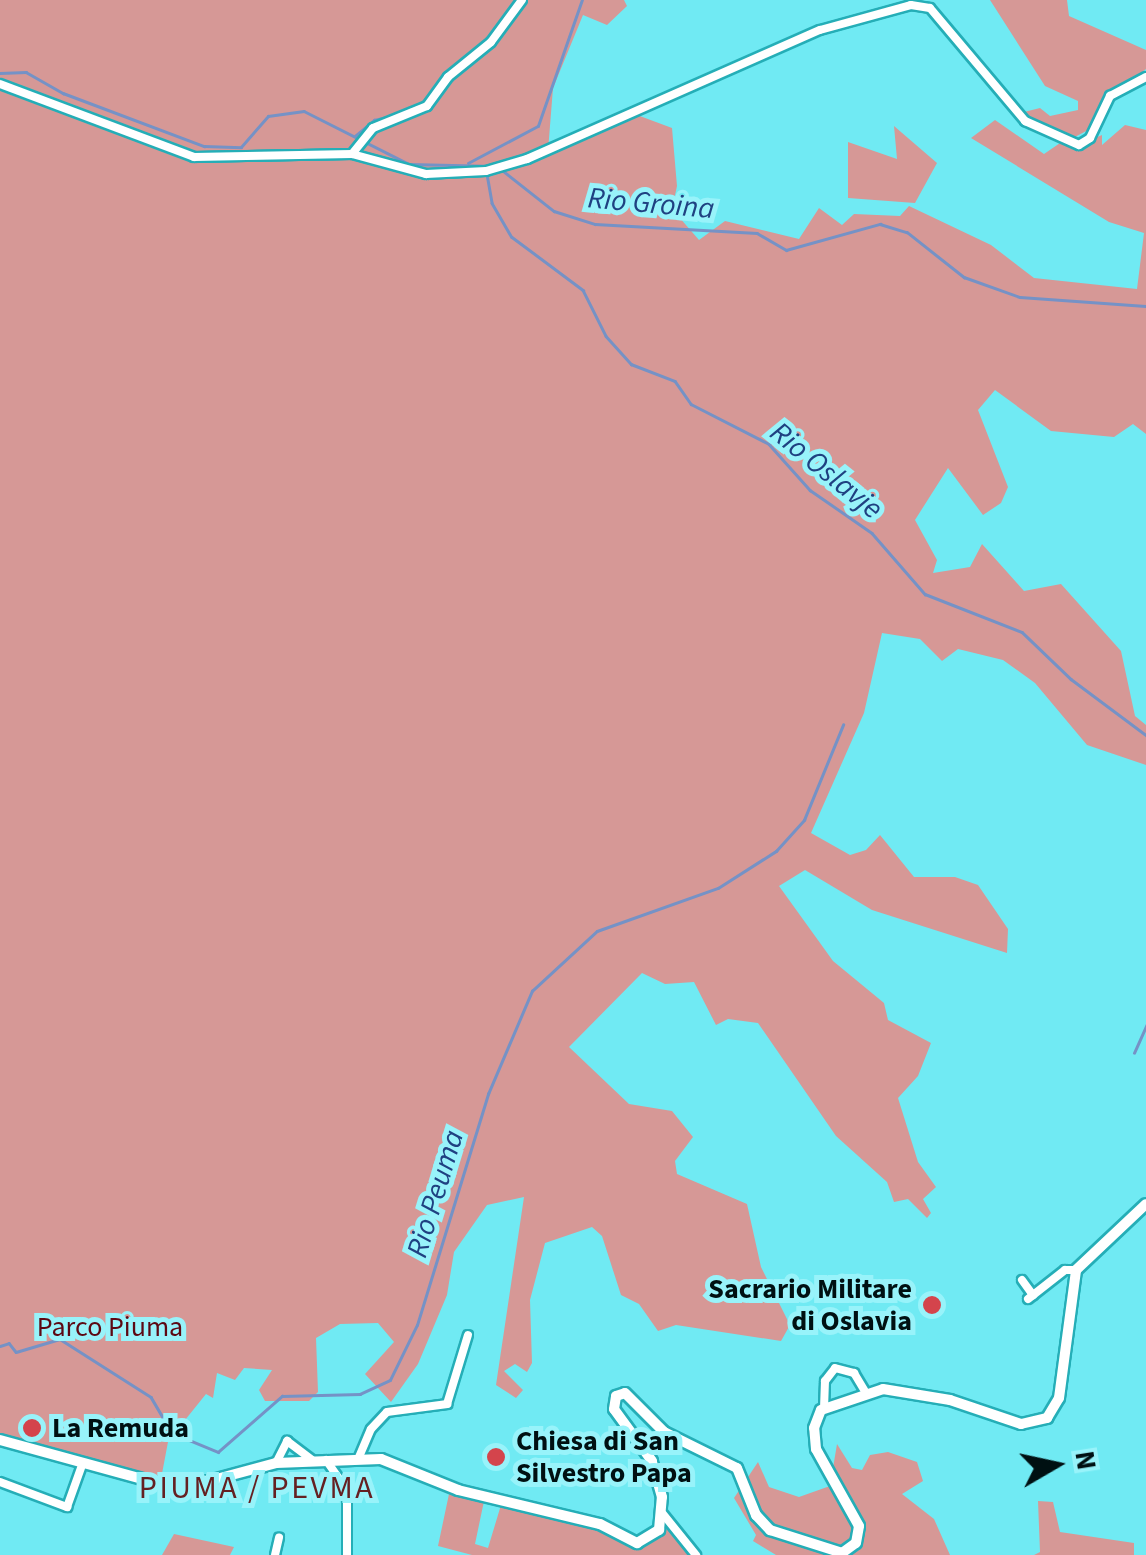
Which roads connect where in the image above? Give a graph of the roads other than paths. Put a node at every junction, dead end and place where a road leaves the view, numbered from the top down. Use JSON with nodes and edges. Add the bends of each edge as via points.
{"nodes":[{"id":1,"x":522,"y":0,"type":"edge"},
{"id":2,"x":1146,"y":77,"type":"edge"},
{"id":3,"x":0,"y":84,"type":"edge"},
{"id":4,"x":352,"y":154,"type":"junction"},
{"id":5,"x":1146,"y":1204,"type":"edge"},
{"id":6,"x":1076,"y":1270,"type":"junction"},
{"id":7,"x":1022,"y":1280,"type":"dead end"},
{"id":8,"x":468,"y":1335,"type":"dead end"},
{"id":9,"x":866,"y":1393,"type":"junction"},
{"id":10,"x":824,"y":1409,"type":"junction"},
{"id":11,"x":0,"y":1440,"type":"edge"},
{"id":12,"x":359,"y":1457,"type":"junction"},
{"id":13,"x":312,"y":1460,"type":"junction"},
{"id":14,"x":326,"y":1460,"type":"junction"},
{"id":15,"x":276,"y":1463,"type":"junction"},
{"id":16,"x":82,"y":1465,"type":"junction"},
{"id":17,"x":0,"y":1482,"type":"edge"},
{"id":18,"x":663,"y":1514,"type":"junction"},
{"id":19,"x":279,"y":1537,"type":"dead end"},
{"id":20,"x":276,"y":1555,"type":"edge"},
{"id":21,"x":347,"y":1555,"type":"edge"},
{"id":22,"x":696,"y":1555,"type":"edge"}],
"edges":[{"from":1,"to":4,"type":"street","via":[[492,42],[448,77],[428,106],[373,128]]},
{"from":2,"to":4,"type":"street","via":[[1110,96],[1090,138],[1079,145],[1025,121],[930,8],[910,5],[820,30],[486,171],[426,174]]},
{"from":3,"to":4,"type":"street","via":[[194,157]]},
{"from":5,"to":6,"type":"street"},
{"from":6,"to":7,"type":"street","via":[[1066,1270],[1030,1297]]},
{"from":6,"to":9,"type":"street","via":[[1059,1398],[1047,1418],[1021,1424],[950,1400],[882,1389]]},
{"from":8,"to":12,"type":"street","via":[[447,1404],[388,1412],[371,1429]]},
{"from":9,"to":10,"type":"street"},
{"from":9,"to":10,"type":"street","via":[[854,1372],[835,1368],[825,1381]]},
{"from":10,"to":18,"type":"street","via":[[814,1444],[860,1531],[852,1548],[837,1554],[770,1530],[732,1463],[664,1432],[630,1395],[620,1394],[614,1409],[656,1469]]},
{"from":11,"to":16,"type":"street"},
{"from":12,"to":14,"type":"street"},
{"from":12,"to":18,"type":"street","via":[[398,1464],[458,1490],[590,1521],[637,1543],[654,1536]]},
{"from":13,"to":14,"type":"street"},
{"from":13,"to":15,"type":"street"},
{"from":13,"to":15,"type":"street","via":[[288,1441]]},
{"from":14,"to":21,"type":"street","via":[[347,1490]]},
{"from":15,"to":16,"type":"street","via":[[193,1484],[161,1484]]},
{"from":16,"to":17,"type":"street","via":[[67,1507]]},
{"from":18,"to":22,"type":"street"},
{"from":19,"to":20,"type":"street"}]}
